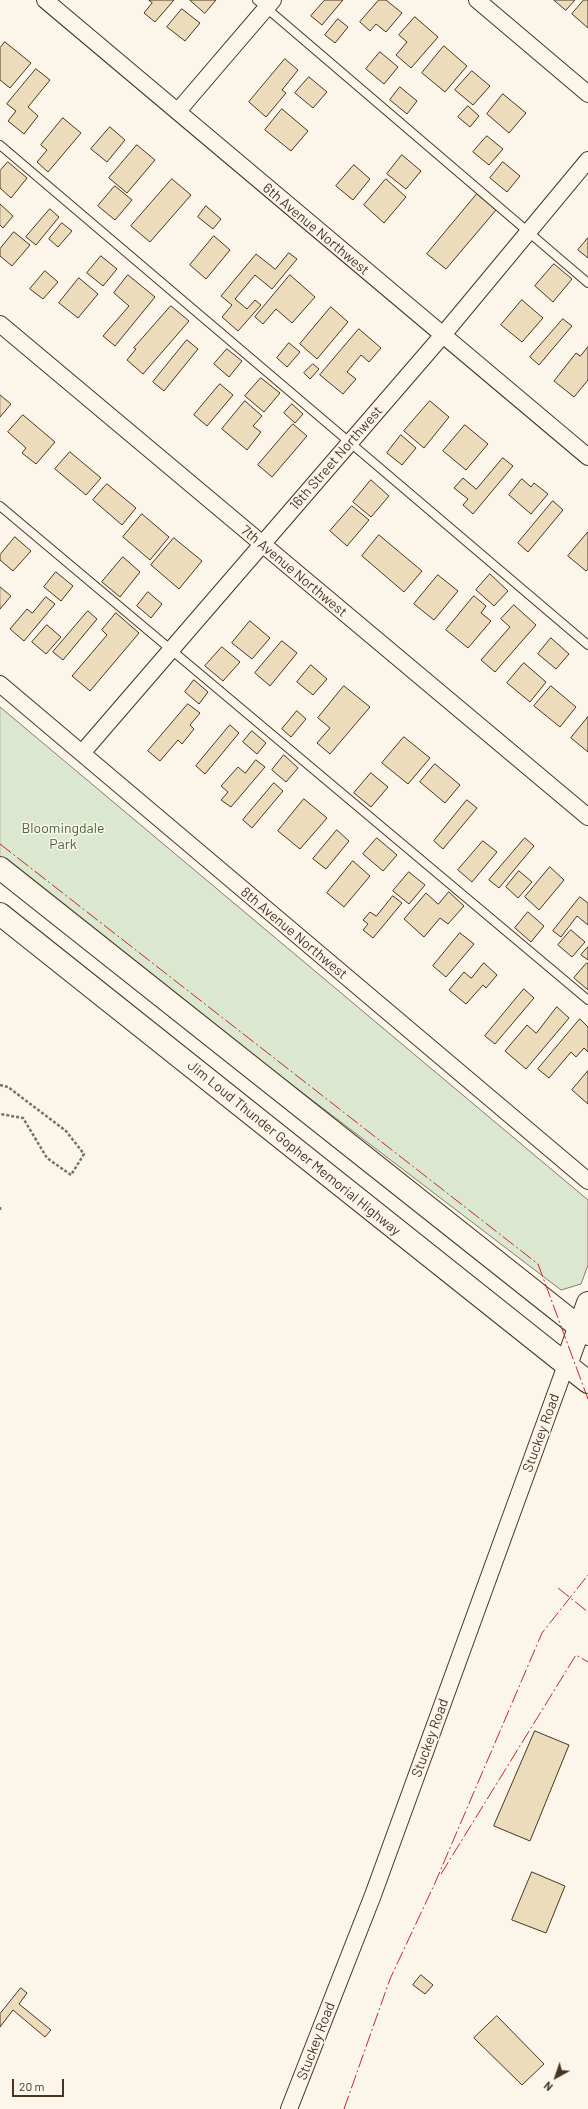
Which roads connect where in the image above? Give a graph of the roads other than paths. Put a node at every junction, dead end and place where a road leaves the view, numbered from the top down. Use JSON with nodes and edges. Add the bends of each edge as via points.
{"nodes":[{"id":1,"x":45,"y":0,"type":"edge"},
{"id":2,"x":477,"y":0,"type":"edge"},
{"id":3,"x":265,"y":3,"type":"edge"},
{"id":4,"x":588,"y":94,"type":"edge"},
{"id":5,"x":178,"y":111,"type":"junction"},
{"id":6,"x":0,"y":145,"type":"edge"},
{"id":7,"x":588,"y":160,"type":"edge"},
{"id":8,"x":528,"y":232,"type":"junction"},
{"id":9,"x":588,"y":282,"type":"edge"},
{"id":10,"x":0,"y":324,"type":"edge"},
{"id":11,"x":442,"y":336,"type":"junction"},
{"id":12,"x":349,"y":442,"type":"junction"},
{"id":13,"x":588,"y":457,"type":"edge"},
{"id":14,"x":0,"y":506,"type":"edge"},
{"id":15,"x":262,"y":543,"type":"junction"},
{"id":16,"x":588,"y":645,"type":"edge"},
{"id":17,"x":170,"y":650,"type":"junction"},
{"id":18,"x":0,"y":684,"type":"edge"},
{"id":19,"x":82,"y":753,"type":"junction"},
{"id":20,"x":588,"y":817,"type":"edge"},
{"id":21,"x":0,"y":868,"type":"edge"},
{"id":22,"x":0,"y":914,"type":"edge"},
{"id":23,"x":588,"y":1000,"type":"edge"},
{"id":24,"x":588,"y":1181,"type":"edge"},
{"id":25,"x":588,"y":1303,"type":"edge"},
{"id":26,"x":583,"y":1330,"type":"edge"},
{"id":27,"x":566,"y":1365,"type":"junction"},
{"id":28,"x":588,"y":1382,"type":"edge"},
{"id":29,"x":289,"y":2109,"type":"edge"}],
"edges":[{"from":1,"to":5,"type":"street","name":"6th Avenue Northwest"},
{"from":2,"to":4,"type":"street"},
{"from":3,"to":5,"type":"street"},
{"from":3,"to":8,"type":"lane"},
{"from":5,"to":11,"type":"street","name":"6th Avenue Northwest"},
{"from":6,"to":12,"type":"lane"},
{"from":7,"to":8,"type":"street","name":"16th Street Northwest"},
{"from":8,"to":9,"type":"lane"},
{"from":8,"to":11,"type":"street","name":"16th Street Northwest"},
{"from":10,"to":15,"type":"street","name":"7th Avenue Northwest"},
{"from":11,"to":12,"type":"street","name":"16th Street Northwest"},
{"from":11,"to":13,"type":"street","name":"6th Avenue Northwest"},
{"from":12,"to":15,"type":"street","name":"16th Street Northwest"},
{"from":12,"to":16,"type":"lane"},
{"from":14,"to":17,"type":"lane"},
{"from":15,"to":17,"type":"street","name":"16th Street Northwest"},
{"from":15,"to":20,"type":"street","name":"7th Avenue Northwest"},
{"from":17,"to":19,"type":"street","name":"16th Street Northwest"},
{"from":17,"to":23,"type":"lane"},
{"from":18,"to":19,"type":"street","name":"8th Avenue Northwest"},
{"from":19,"to":24,"type":"street","name":"8th Avenue Northwest"},
{"from":21,"to":26,"type":"main road"},
{"from":22,"to":27,"type":"main road","name":"Jim Loud Thunder Gopher Memorial Highway"},
{"from":25,"to":26,"type":"main road"},
{"from":26,"to":27,"type":"main road"},
{"from":27,"to":28,"type":"main road","name":"Jim Loud Thunder Gopher Memorial Highway"},
{"from":27,"to":29,"type":"street","name":"Stuckey Road","via":[[373,1895]]}]}
